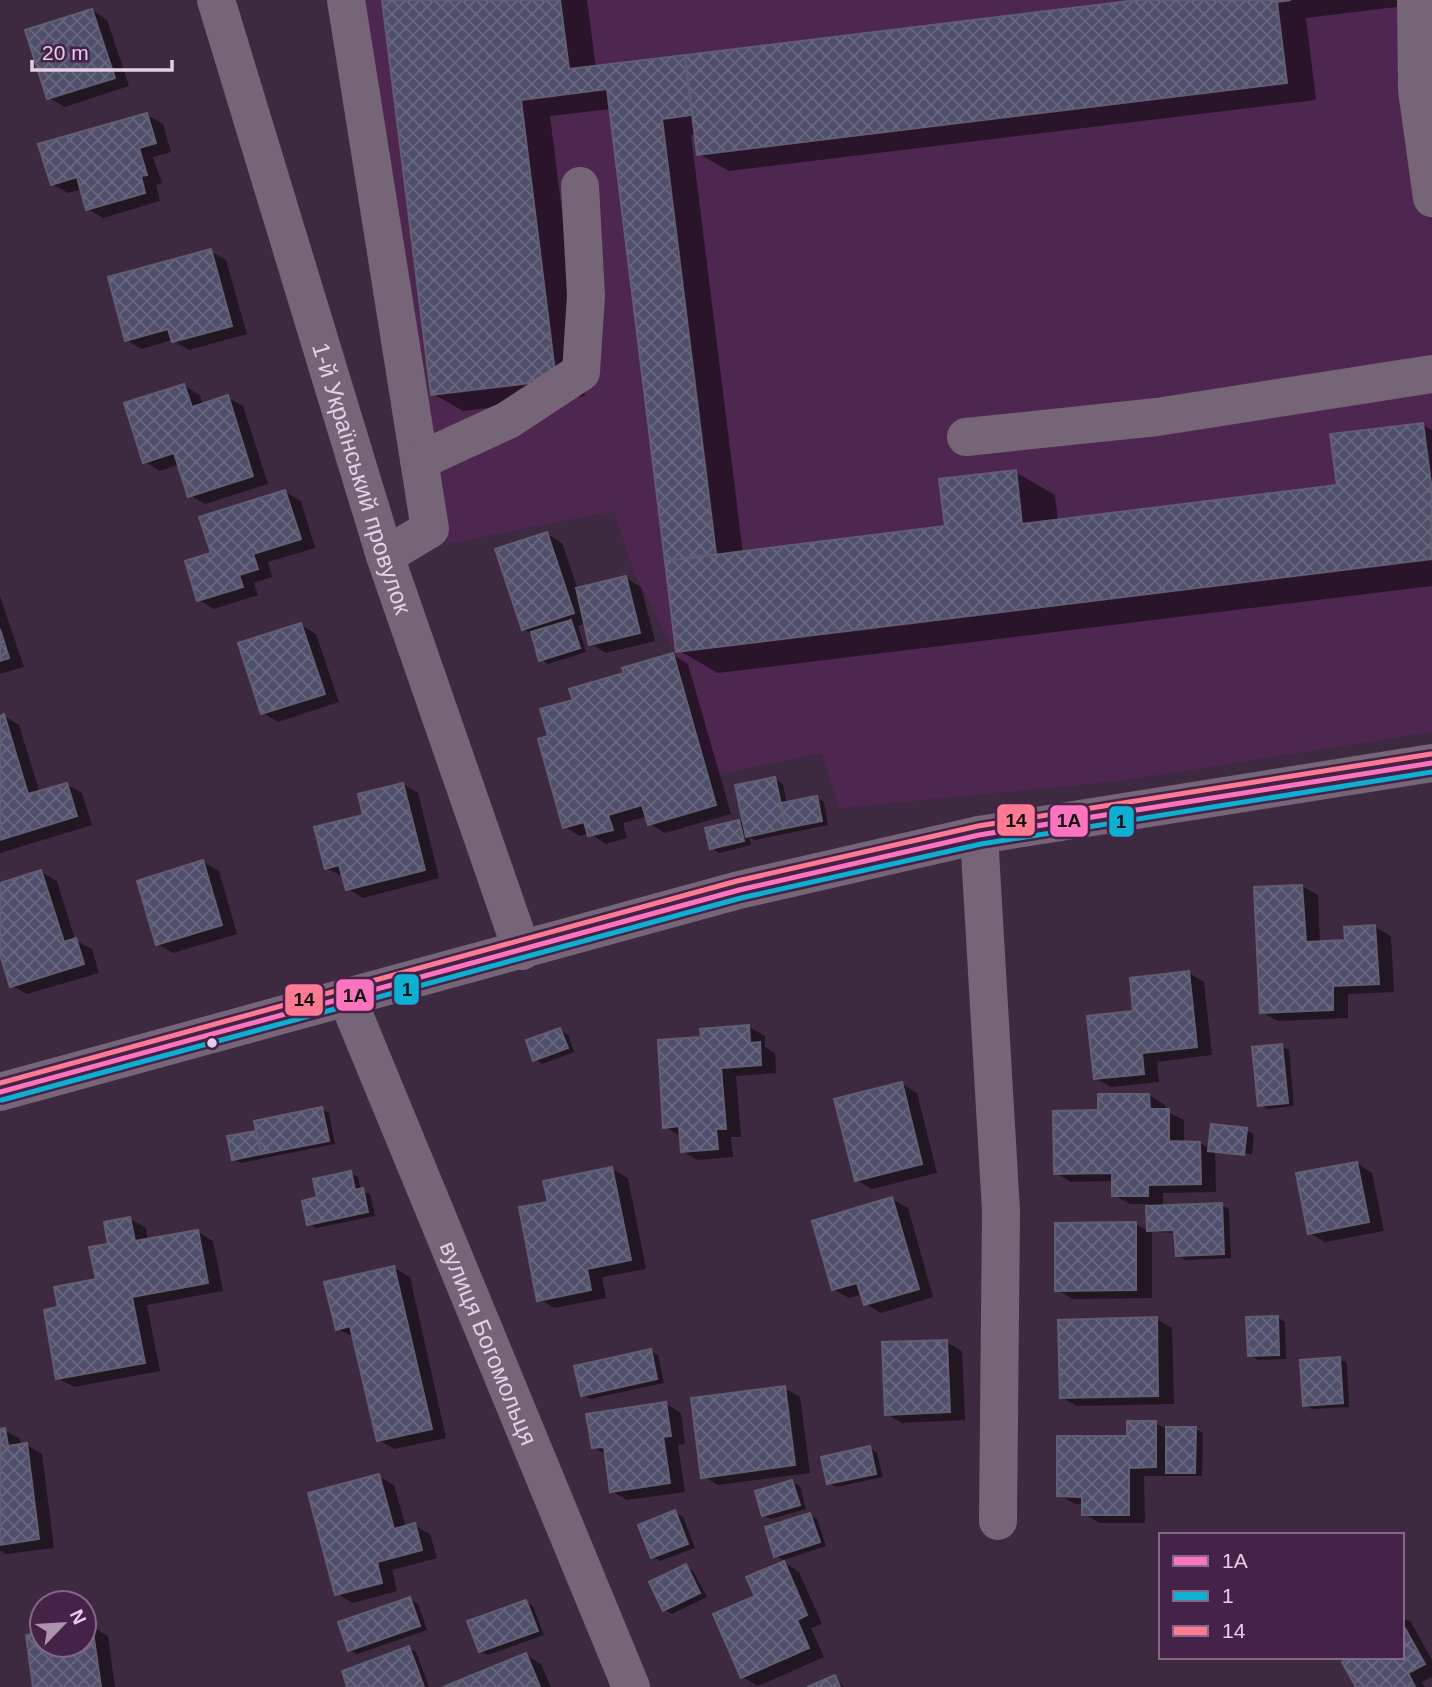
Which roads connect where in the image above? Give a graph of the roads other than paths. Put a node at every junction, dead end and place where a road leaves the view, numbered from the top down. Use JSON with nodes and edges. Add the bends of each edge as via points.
{"nodes":[{"id":1,"x":216,"y":0,"type":"edge"},
{"id":2,"x":346,"y":0,"type":"edge"},
{"id":3,"x":1416,"y":0,"type":"edge"},
{"id":4,"x":580,"y":186,"type":"dead end"},
{"id":5,"x":1432,"y":198,"type":"edge"},
{"id":6,"x":1432,"y":374,"type":"edge"},
{"id":7,"x":966,"y":437,"type":"dead end"},
{"id":8,"x":419,"y":461,"type":"junction"},
{"id":9,"x":385,"y":556,"type":"junction"},
{"id":10,"x":1432,"y":763,"type":"edge"},
{"id":11,"x":979,"y":835,"type":"junction"},
{"id":12,"x":522,"y":951,"type":"junction"},
{"id":13,"x":347,"y":998,"type":"junction"},
{"id":14,"x":0,"y":1092,"type":"edge"},
{"id":15,"x":998,"y":1521,"type":"dead end"},
{"id":16,"x":631,"y":1687,"type":"edge"}],
"edges":[{"from":1,"to":9,"type":"street","name":"1-й Український провулок"},
{"from":2,"to":8,"type":"street"},
{"from":3,"to":5,"type":"street","via":[[1417,90]]},
{"from":4,"to":8,"type":"street","via":[[586,296],[581,372],[508,420]]},
{"from":6,"to":7,"type":"street","via":[[1157,417]]},
{"from":8,"to":9,"type":"street","via":[[430,529]]},
{"from":9,"to":12,"type":"street","name":"1-й Український провулок"},
{"from":10,"to":11,"type":"street"},
{"from":11,"to":12,"type":"street","via":[[738,890]]},
{"from":11,"to":15,"type":"street","via":[[1001,1211]]},
{"from":12,"to":13,"type":"street"},
{"from":13,"to":14,"type":"street"},
{"from":13,"to":16,"type":"street","name":"вулиця Богомольця"}]}
